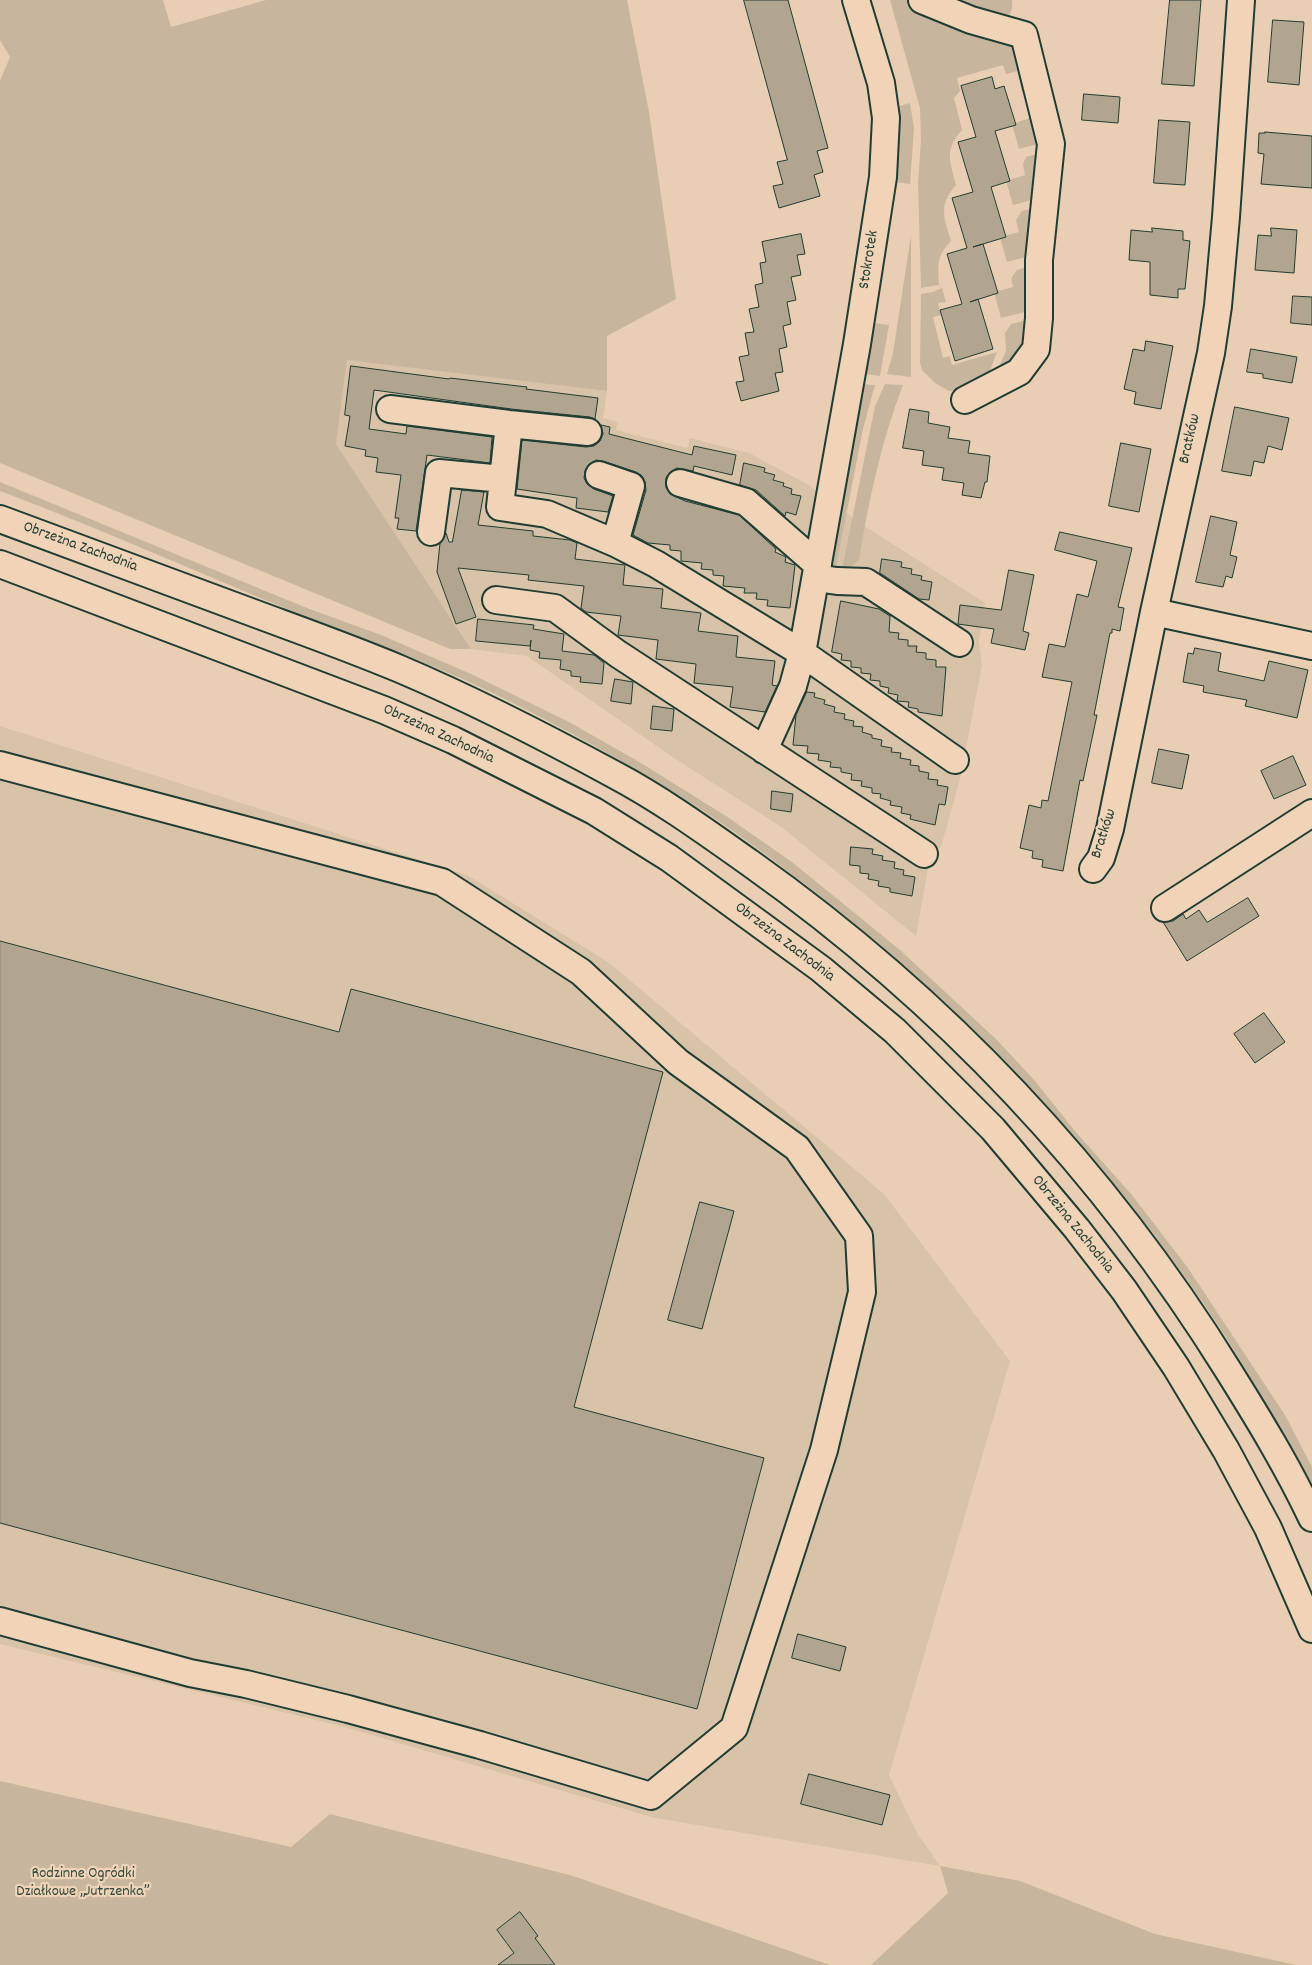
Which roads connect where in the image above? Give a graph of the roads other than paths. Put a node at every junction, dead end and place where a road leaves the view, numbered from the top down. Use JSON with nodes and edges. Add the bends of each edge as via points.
{"nodes":[{"id":1,"x":856,"y":0,"type":"edge"},
{"id":2,"x":922,"y":0,"type":"edge"},
{"id":3,"x":1241,"y":0,"type":"edge"},
{"id":4,"x":965,"y":400,"type":"dead end"},
{"id":5,"x":390,"y":409,"type":"dead end"},
{"id":6,"x":509,"y":424,"type":"junction"},
{"id":7,"x":588,"y":432,"type":"dead end"},
{"id":8,"x":599,"y":475,"type":"dead end"},
{"id":9,"x":503,"y":479,"type":"junction"},
{"id":10,"x":680,"y":483,"type":"dead end"},
{"id":11,"x":0,"y":519,"type":"edge"},
{"id":12,"x":431,"y":532,"type":"dead end"},
{"id":13,"x":615,"y":543,"type":"junction"},
{"id":14,"x":0,"y":564,"type":"edge"},
{"id":15,"x":817,"y":571,"type":"junction"},
{"id":16,"x":496,"y":600,"type":"dead end"},
{"id":17,"x":1154,"y":612,"type":"junction"},
{"id":18,"x":959,"y":643,"type":"dead end"},
{"id":19,"x":1312,"y":646,"type":"edge"},
{"id":20,"x":802,"y":653,"type":"junction"},
{"id":21,"x":764,"y":750,"type":"junction"},
{"id":22,"x":955,"y":760,"type":"dead end"},
{"id":23,"x":0,"y":765,"type":"edge"},
{"id":24,"x":1312,"y":813,"type":"edge"},
{"id":25,"x":924,"y":854,"type":"dead end"},
{"id":26,"x":1093,"y":869,"type":"dead end"},
{"id":27,"x":1165,"y":908,"type":"dead end"},
{"id":28,"x":1312,"y":1518,"type":"edge"},
{"id":29,"x":0,"y":1621,"type":"edge"},
{"id":30,"x":1312,"y":1628,"type":"edge"}],
"edges":[{"from":1,"to":15,"type":"street","name":"Stokrotek","via":[[881,83],[886,118],[883,177]]},
{"from":2,"to":4,"type":"street","via":[[971,20],[1024,35],[1051,144],[1040,260],[1036,349],[1019,372]]},
{"from":3,"to":17,"type":"street","name":"Bratków","via":[[1218,306],[1211,353]]},
{"from":5,"to":6,"type":"street"},
{"from":6,"to":7,"type":"street"},
{"from":6,"to":9,"type":"street"},
{"from":8,"to":13,"type":"street","via":[[631,486]]},
{"from":9,"to":12,"type":"street","via":[[439,473]]},
{"from":9,"to":13,"type":"street","via":[[500,507],[547,514]]},
{"from":10,"to":15,"type":"street","via":[[746,502]]},
{"from":11,"to":28,"type":"street","name":"Obrzeżna Zachodnia","via":[[399,669],[477,705],[617,776],[695,824],[774,880],[851,939],[927,1004],[996,1071],[1058,1140],[1172,1284],[1265,1430]]},
{"from":13,"to":20,"type":"street","via":[[656,564]]},
{"from":14,"to":30,"type":"street","name":"Obrzeżna Zachodnia","via":[[384,710],[453,740],[594,811],[669,858],[820,969],[895,1031],[981,1117],[1077,1229],[1124,1290],[1226,1450],[1268,1528]]},
{"from":15,"to":18,"type":"street","via":[[837,581],[866,582]]},
{"from":15,"to":20,"type":"street","name":"Stokrotek"},
{"from":16,"to":21,"type":"street","via":[[555,608],[618,654]]},
{"from":17,"to":19,"type":"street"},
{"from":17,"to":26,"type":"street","name":"Bratków","via":[[1110,829],[1101,858]]},
{"from":20,"to":21,"type":"street","name":"Stokrotek","via":[[793,686]]},
{"from":20,"to":22,"type":"street"},
{"from":21,"to":25,"type":"street"},
{"from":23,"to":29,"type":"street","via":[[442,882],[581,972],[678,1062],[797,1148],[859,1236],[862,1292],[824,1450],[734,1728],[650,1796],[358,1711],[190,1673]]},
{"from":24,"to":27,"type":"street"}]}
